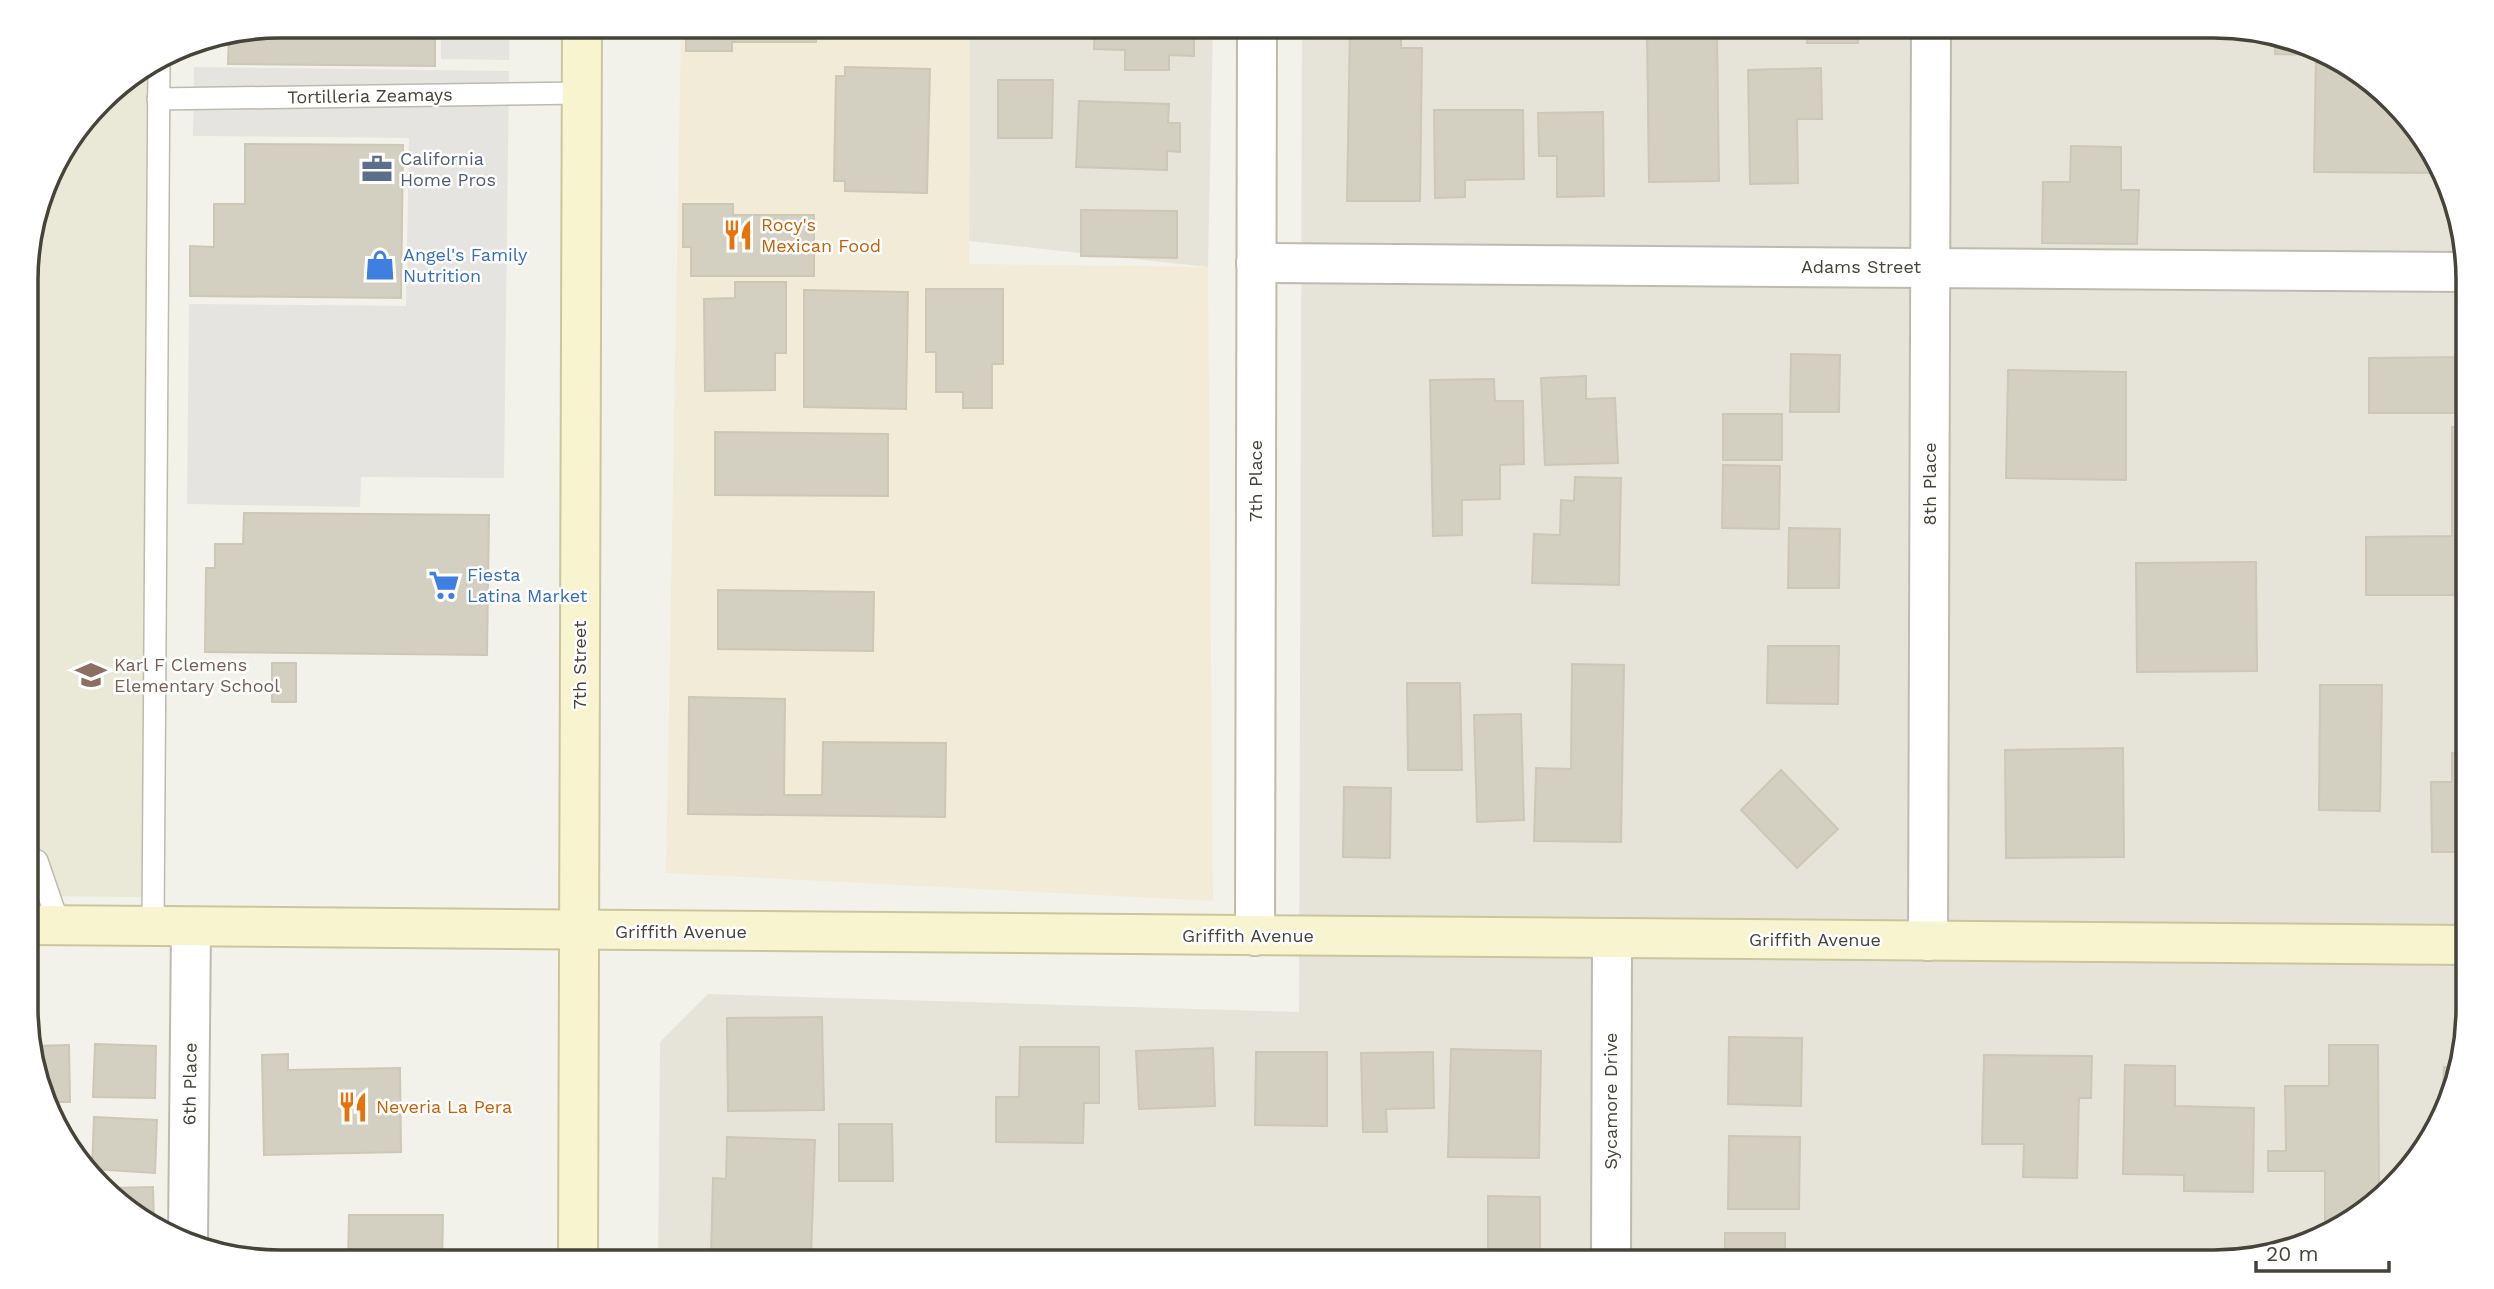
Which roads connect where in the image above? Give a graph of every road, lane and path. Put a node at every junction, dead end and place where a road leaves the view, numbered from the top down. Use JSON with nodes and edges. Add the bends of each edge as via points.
{"nodes":[{"id":1,"x":582,"y":38,"type":"edge"},
{"id":2,"x":1257,"y":38,"type":"edge"},
{"id":3,"x":1931,"y":38,"type":"edge"},
{"id":4,"x":159,"y":72,"type":"edge"},
{"id":5,"x":582,"y":93,"type":"junction"},
{"id":6,"x":158,"y":99,"type":"junction"},
{"id":7,"x":1256,"y":263,"type":"junction"},
{"id":8,"x":1930,"y":268,"type":"junction"},
{"id":9,"x":2455,"y":272,"type":"edge"},
{"id":10,"x":38,"y":874,"type":"edge"},
{"id":11,"x":43,"y":925,"type":"edge"},
{"id":12,"x":153,"y":927,"type":"junction"},
{"id":13,"x":191,"y":927,"type":"junction"},
{"id":14,"x":579,"y":932,"type":"junction"},
{"id":15,"x":1255,"y":936,"type":"junction"},
{"id":16,"x":1612,"y":939,"type":"junction"},
{"id":17,"x":1928,"y":941,"type":"junction"},
{"id":18,"x":2456,"y":945,"type":"edge"},
{"id":19,"x":188,"y":1232,"type":"edge"},
{"id":20,"x":578,"y":1250,"type":"edge"},
{"id":21,"x":1611,"y":1250,"type":"edge"}],
"edges":[{"from":1,"to":5,"type":"main road","name":"7th Street"},
{"from":2,"to":7,"type":"street","name":"7th Place"},
{"from":3,"to":8,"type":"street","name":"8th Place"},
{"from":4,"to":6,"type":"lane"},
{"from":5,"to":6,"type":"lane","name":"Tortilleria Zeamays"},
{"from":5,"to":14,"type":"main road","name":"7th Street"},
{"from":6,"to":12,"type":"lane"},
{"from":7,"to":8,"type":"street","name":"Adams Street"},
{"from":7,"to":15,"type":"street","name":"7th Place"},
{"from":8,"to":9,"type":"street","name":"Adams Street"},
{"from":8,"to":17,"type":"street","name":"8th Place"},
{"from":10,"to":11,"type":"lane"},
{"from":11,"to":12,"type":"main road","name":"Griffith Avenue"},
{"from":12,"to":13,"type":"main road","name":"Griffith Avenue"},
{"from":13,"to":14,"type":"main road","name":"Griffith Avenue"},
{"from":13,"to":19,"type":"street","name":"6th Place"},
{"from":14,"to":15,"type":"main road","name":"Griffith Avenue"},
{"from":14,"to":20,"type":"main road","name":"7th Street"},
{"from":15,"to":16,"type":"main road","name":"Griffith Avenue"},
{"from":16,"to":17,"type":"main road","name":"Griffith Avenue"},
{"from":16,"to":21,"type":"street","name":"Sycamore Drive"},
{"from":17,"to":18,"type":"main road","name":"Griffith Avenue"}]}
